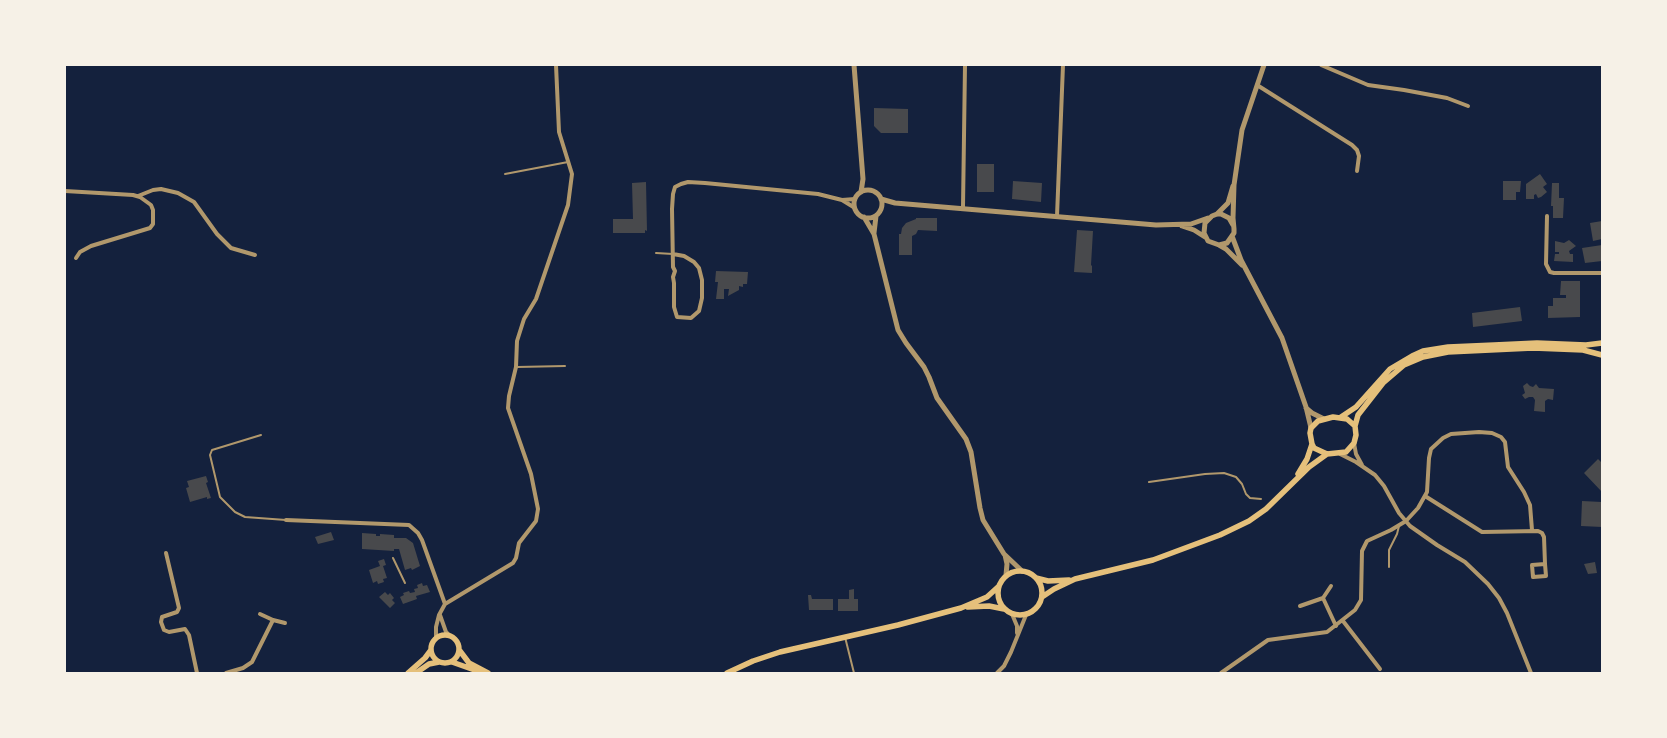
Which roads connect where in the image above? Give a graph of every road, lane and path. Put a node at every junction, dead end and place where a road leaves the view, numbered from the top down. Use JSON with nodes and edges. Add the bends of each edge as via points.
{"nodes":[{"id":1,"x":556,"y":65,"type":"edge"},
{"id":2,"x":854,"y":65,"type":"edge"},
{"id":3,"x":965,"y":65,"type":"edge"},
{"id":4,"x":1063,"y":65,"type":"edge"},
{"id":5,"x":1264,"y":65,"type":"edge"},
{"id":6,"x":1321,"y":65,"type":"edge"},
{"id":7,"x":1257,"y":85,"type":"junction"},
{"id":8,"x":1468,"y":106,"type":"dead end"},
{"id":9,"x":568,"y":162,"type":"junction"},
{"id":10,"x":1357,"y":171,"type":"dead end"},
{"id":11,"x":505,"y":174,"type":"dead end"},
{"id":12,"x":863,"y":179,"type":"junction"},
{"id":13,"x":1234,"y":185,"type":"junction"},
{"id":14,"x":870,"y":190,"type":"junction"},
{"id":15,"x":65,"y":191,"type":"edge"},
{"id":16,"x":861,"y":192,"type":"junction"},
{"id":17,"x":137,"y":196,"type":"junction"},
{"id":18,"x":855,"y":199,"type":"junction"},
{"id":19,"x":881,"y":199,"type":"junction"},
{"id":20,"x":842,"y":200,"type":"junction"},
{"id":21,"x":894,"y":203,"type":"junction"},
{"id":22,"x":855,"y":208,"type":"junction"},
{"id":23,"x":882,"y":208,"type":"junction"},
{"id":24,"x":963,"y":208,"type":"junction"},
{"id":25,"x":1217,"y":214,"type":"junction"},
{"id":26,"x":876,"y":216,"type":"junction"},
{"id":27,"x":1057,"y":216,"type":"junction"},
{"id":28,"x":1547,"y":216,"type":"dead end"},
{"id":29,"x":864,"y":217,"type":"junction"},
{"id":30,"x":1208,"y":218,"type":"junction"},
{"id":31,"x":1179,"y":225,"type":"junction"},
{"id":32,"x":1234,"y":225,"type":"junction"},
{"id":33,"x":874,"y":234,"type":"junction"},
{"id":34,"x":1232,"y":236,"type":"junction"},
{"id":35,"x":1206,"y":238,"type":"junction"},
{"id":36,"x":1219,"y":245,"type":"junction"},
{"id":37,"x":656,"y":253,"type":"dead end"},
{"id":38,"x":673,"y":254,"type":"junction"},
{"id":39,"x":255,"y":255,"type":"dead end"},
{"id":40,"x":76,"y":258,"type":"dead end"},
{"id":41,"x":1245,"y":268,"type":"junction"},
{"id":42,"x":1602,"y":273,"type":"edge"},
{"id":43,"x":1602,"y":343,"type":"edge"},
{"id":44,"x":1495,"y":347,"type":"junction"},
{"id":45,"x":1602,"y":355,"type":"edge"},
{"id":46,"x":565,"y":366,"type":"dead end"},
{"id":47,"x":516,"y":367,"type":"junction"},
{"id":48,"x":1306,"y":407,"type":"junction"},
{"id":49,"x":1341,"y":417,"type":"junction"},
{"id":50,"x":1324,"y":419,"type":"junction"},
{"id":51,"x":1355,"y":426,"type":"junction"},
{"id":52,"x":1311,"y":428,"type":"junction"},
{"id":53,"x":261,"y":435,"type":"dead end"},
{"id":54,"x":1312,"y":444,"type":"junction"},
{"id":55,"x":1354,"y":444,"type":"junction"},
{"id":56,"x":1327,"y":454,"type":"junction"},
{"id":57,"x":1340,"y":454,"type":"junction"},
{"id":58,"x":1363,"y":466,"type":"junction"},
{"id":59,"x":1295,"y":480,"type":"junction"},
{"id":60,"x":1149,"y":482,"type":"dead end"},
{"id":61,"x":1425,"y":496,"type":"junction"},
{"id":62,"x":1261,"y":499,"type":"dead end"},
{"id":63,"x":286,"y":520,"type":"joint"},
{"id":64,"x":1406,"y":521,"type":"junction"},
{"id":65,"x":1399,"y":525,"type":"junction"},
{"id":66,"x":1532,"y":530,"type":"junction"},
{"id":67,"x":166,"y":553,"type":"dead end"},
{"id":68,"x":1004,"y":554,"type":"junction"},
{"id":69,"x":393,"y":558,"type":"dead end"},
{"id":70,"x":1546,"y":564,"type":"junction"},
{"id":71,"x":1389,"y":567,"type":"dead end"},
{"id":72,"x":1022,"y":571,"type":"junction"},
{"id":73,"x":1006,"y":575,"type":"junction"},
{"id":74,"x":1036,"y":578,"type":"junction"},
{"id":75,"x":1075,"y":579,"type":"junction"},
{"id":76,"x":405,"y":583,"type":"dead end"},
{"id":77,"x":1331,"y":586,"type":"dead end"},
{"id":78,"x":998,"y":587,"type":"junction"},
{"id":79,"x":1042,"y":597,"type":"junction"},
{"id":80,"x":1323,"y":598,"type":"junction"},
{"id":81,"x":445,"y":604,"type":"junction"},
{"id":82,"x":1300,"y":606,"type":"dead end"},
{"id":83,"x":961,"y":608,"type":"junction"},
{"id":84,"x":1004,"y":609,"type":"junction"},
{"id":85,"x":260,"y":614,"type":"dead end"},
{"id":86,"x":1012,"y":614,"type":"junction"},
{"id":87,"x":440,"y":615,"type":"junction"},
{"id":88,"x":1026,"y":615,"type":"junction"},
{"id":89,"x":273,"y":620,"type":"junction"},
{"id":90,"x":1343,"y":621,"type":"junction"},
{"id":91,"x":285,"y":623,"type":"dead end"},
{"id":92,"x":1336,"y":626,"type":"junction"},
{"id":93,"x":1017,"y":634,"type":"junction"},
{"id":94,"x":450,"y":636,"type":"junction"},
{"id":95,"x":845,"y":637,"type":"junction"},
{"id":96,"x":436,"y":638,"type":"junction"},
{"id":97,"x":431,"y":650,"type":"junction"},
{"id":98,"x":460,"y":651,"type":"junction"},
{"id":99,"x":439,"y":662,"type":"junction"},
{"id":100,"x":452,"y":662,"type":"junction"},
{"id":101,"x":1380,"y":669,"type":"dead end"},
{"id":102,"x":197,"y":673,"type":"edge"},
{"id":103,"x":226,"y":673,"type":"edge"},
{"id":104,"x":408,"y":673,"type":"edge"},
{"id":105,"x":416,"y":673,"type":"edge"},
{"id":106,"x":482,"y":673,"type":"edge"},
{"id":107,"x":488,"y":673,"type":"edge"},
{"id":108,"x":727,"y":673,"type":"edge"},
{"id":109,"x":854,"y":673,"type":"edge"},
{"id":110,"x":997,"y":673,"type":"edge"},
{"id":111,"x":1221,"y":673,"type":"edge"},
{"id":112,"x":1531,"y":673,"type":"edge"}],
"edges":[{"from":1,"to":9,"type":"street","via":[[559,132]]},
{"from":2,"to":12,"type":"street"},
{"from":3,"to":24,"type":"street"},
{"from":4,"to":27,"type":"street"},
{"from":5,"to":7,"type":"street"},
{"from":6,"to":8,"type":"street","via":[[1368,85],[1447,98]]},
{"from":7,"to":10,"type":"street","via":[[1352,145],[1359,156]]},
{"from":7,"to":13,"type":"street","via":[[1242,130]]},
{"from":9,"to":11,"type":"lane"},
{"from":9,"to":47,"type":"street","via":[[572,174],[568,206],[536,299],[524,319],[517,341]]},
{"from":12,"to":14,"type":"street"},
{"from":12,"to":16,"type":"street"},
{"from":13,"to":25,"type":"street","via":[[1228,203]]},
{"from":13,"to":32,"type":"street"},
{"from":14,"to":16,"type":"street"},
{"from":14,"to":19,"type":"street","via":[[877,193]]},
{"from":15,"to":17,"type":"street"},
{"from":16,"to":18,"type":"street"},
{"from":17,"to":39,"type":"street","via":[[161,189],[178,193],[194,202],[217,234],[231,248]]},
{"from":17,"to":40,"type":"street","via":[[153,210],[153,224],[150,228],[91,246],[80,252]]},
{"from":18,"to":20,"type":"street"},
{"from":18,"to":22,"type":"street"},
{"from":19,"to":21,"type":"street"},
{"from":19,"to":23,"type":"street"},
{"from":20,"to":22,"type":"street"},
{"from":20,"to":38,"type":"street","via":[[818,194],[705,183],[681,184],[675,187],[673,194]]},
{"from":21,"to":23,"type":"street"},
{"from":21,"to":24,"type":"street"},
{"from":22,"to":29,"type":"street"},
{"from":23,"to":26,"type":"street"},
{"from":24,"to":27,"type":"street"},
{"from":25,"to":30,"type":"street"},
{"from":25,"to":32,"type":"street","via":[[1229,218]]},
{"from":26,"to":29,"type":"street"},
{"from":26,"to":33,"type":"street"},
{"from":27,"to":31,"type":"street"},
{"from":28,"to":42,"type":"street","via":[[1546,264],[1550,272]]},
{"from":29,"to":33,"type":"street"},
{"from":30,"to":31,"type":"street"},
{"from":30,"to":35,"type":"street","via":[[1203,228]]},
{"from":31,"to":35,"type":"street","via":[[1194,230]]},
{"from":32,"to":34,"type":"street"},
{"from":33,"to":68,"type":"street","via":[[898,330],[929,377],[940,403],[966,439],[974,464],[983,520]]},
{"from":34,"to":36,"type":"street","via":[[1227,243]]},
{"from":34,"to":41,"type":"street"},
{"from":35,"to":36,"type":"street","via":[[1211,243]]},
{"from":36,"to":41,"type":"street"},
{"from":37,"to":38,"type":"lane"},
{"from":38,"to":38,"type":"street","via":[[674,312],[677,317],[691,318],[696,315],[701,305],[702,280],[697,265],[684,256]]},
{"from":41,"to":48,"type":"street","via":[[1282,338]]},
{"from":43,"to":44,"type":"main road","via":[[1537,343]]},
{"from":44,"to":45,"type":"main road","via":[[1584,350]]},
{"from":44,"to":49,"type":"main road","via":[[1448,347],[1423,351],[1390,369],[1356,407]]},
{"from":44,"to":51,"type":"main road","via":[[1434,354],[1404,365],[1373,395],[1358,415]]},
{"from":46,"to":47,"type":"lane"},
{"from":47,"to":81,"type":"street","via":[[508,408],[530,474],[538,508],[536,522],[519,543],[513,563]]},
{"from":48,"to":50,"type":"street"},
{"from":48,"to":52,"type":"street"},
{"from":49,"to":50,"type":"main road"},
{"from":49,"to":51,"type":"main road"},
{"from":50,"to":52,"type":"main road"},
{"from":51,"to":55,"type":"main road"},
{"from":52,"to":54,"type":"main road"},
{"from":53,"to":63,"type":"lane","via":[[212,450],[210,455],[220,497],[235,512],[245,517]]},
{"from":54,"to":56,"type":"main road","via":[[1318,451]]},
{"from":54,"to":59,"type":"main road"},
{"from":55,"to":57,"type":"main road"},
{"from":55,"to":58,"type":"street"},
{"from":56,"to":57,"type":"main road"},
{"from":56,"to":59,"type":"main road"},
{"from":57,"to":58,"type":"street"},
{"from":58,"to":64,"type":"street","via":[[1384,486]]},
{"from":59,"to":75,"type":"main road","via":[[1262,512],[1220,535],[1153,560]]},
{"from":60,"to":62,"type":"lane","via":[[1224,473],[1236,477],[1250,498]]},
{"from":61,"to":64,"type":"street"},
{"from":61,"to":66,"type":"street","via":[[1482,532]]},
{"from":61,"to":66,"type":"street","via":[[1429,480],[1429,458],[1437,442],[1451,434],[1492,433],[1505,442],[1508,467],[1530,505]]},
{"from":63,"to":81,"type":"street","via":[[409,525],[422,540]]},
{"from":64,"to":65,"type":"street"},
{"from":64,"to":112,"type":"street","via":[[1422,535],[1465,562],[1488,584],[1507,613]]},
{"from":65,"to":71,"type":"lane","via":[[1390,550]]},
{"from":65,"to":90,"type":"street","via":[[1367,542],[1362,551],[1361,600],[1356,610]]},
{"from":66,"to":70,"type":"street","via":[[1542,533]]},
{"from":67,"to":102,"type":"street","via":[[179,608],[177,612],[162,617],[161,622],[164,630],[169,632],[184,629],[189,634]]},
{"from":68,"to":72,"type":"street"},
{"from":68,"to":73,"type":"street","via":[[1007,564]]},
{"from":69,"to":76,"type":"lane"},
{"from":70,"to":70,"type":"street","via":[[1546,576],[1533,577],[1532,565]]},
{"from":72,"to":73,"type":"main road"},
{"from":72,"to":74,"type":"main road"},
{"from":73,"to":78,"type":"main road"},
{"from":74,"to":75,"type":"main road","via":[[1048,581]]},
{"from":74,"to":79,"type":"main road","via":[[1041,587]]},
{"from":75,"to":79,"type":"main road"},
{"from":77,"to":80,"type":"street"},
{"from":78,"to":83,"type":"main road","via":[[987,597]]},
{"from":78,"to":84,"type":"main road","via":[[997,596]]},
{"from":79,"to":88,"type":"main road","via":[[1037,608]]},
{"from":80,"to":82,"type":"street"},
{"from":80,"to":92,"type":"street"},
{"from":81,"to":87,"type":"street"},
{"from":83,"to":84,"type":"main road","via":[[985,606]]},
{"from":83,"to":95,"type":"main road"},
{"from":84,"to":86,"type":"main road"},
{"from":85,"to":89,"type":"street"},
{"from":86,"to":88,"type":"main road"},
{"from":86,"to":93,"type":"street"},
{"from":87,"to":94,"type":"street"},
{"from":87,"to":96,"type":"street"},
{"from":88,"to":93,"type":"street"},
{"from":89,"to":91,"type":"street"},
{"from":89,"to":103,"type":"street","via":[[252,662],[243,668]]},
{"from":90,"to":92,"type":"street"},
{"from":90,"to":101,"type":"street"},
{"from":92,"to":111,"type":"street","via":[[1322,634],[1268,640]]},
{"from":93,"to":110,"type":"street","via":[[1004,666]]},
{"from":94,"to":96,"type":"main road"},
{"from":94,"to":98,"type":"main road","via":[[457,641]]},
{"from":95,"to":108,"type":"main road","via":[[767,656]]},
{"from":95,"to":109,"type":"lane"},
{"from":96,"to":97,"type":"main road"},
{"from":97,"to":99,"type":"main road","via":[[433,657]]},
{"from":97,"to":104,"type":"main road"},
{"from":98,"to":100,"type":"main road"},
{"from":98,"to":107,"type":"main road","via":[[469,663]]},
{"from":99,"to":100,"type":"main road"},
{"from":99,"to":105,"type":"main road","via":[[429,664]]},
{"from":100,"to":106,"type":"main road"}]}
